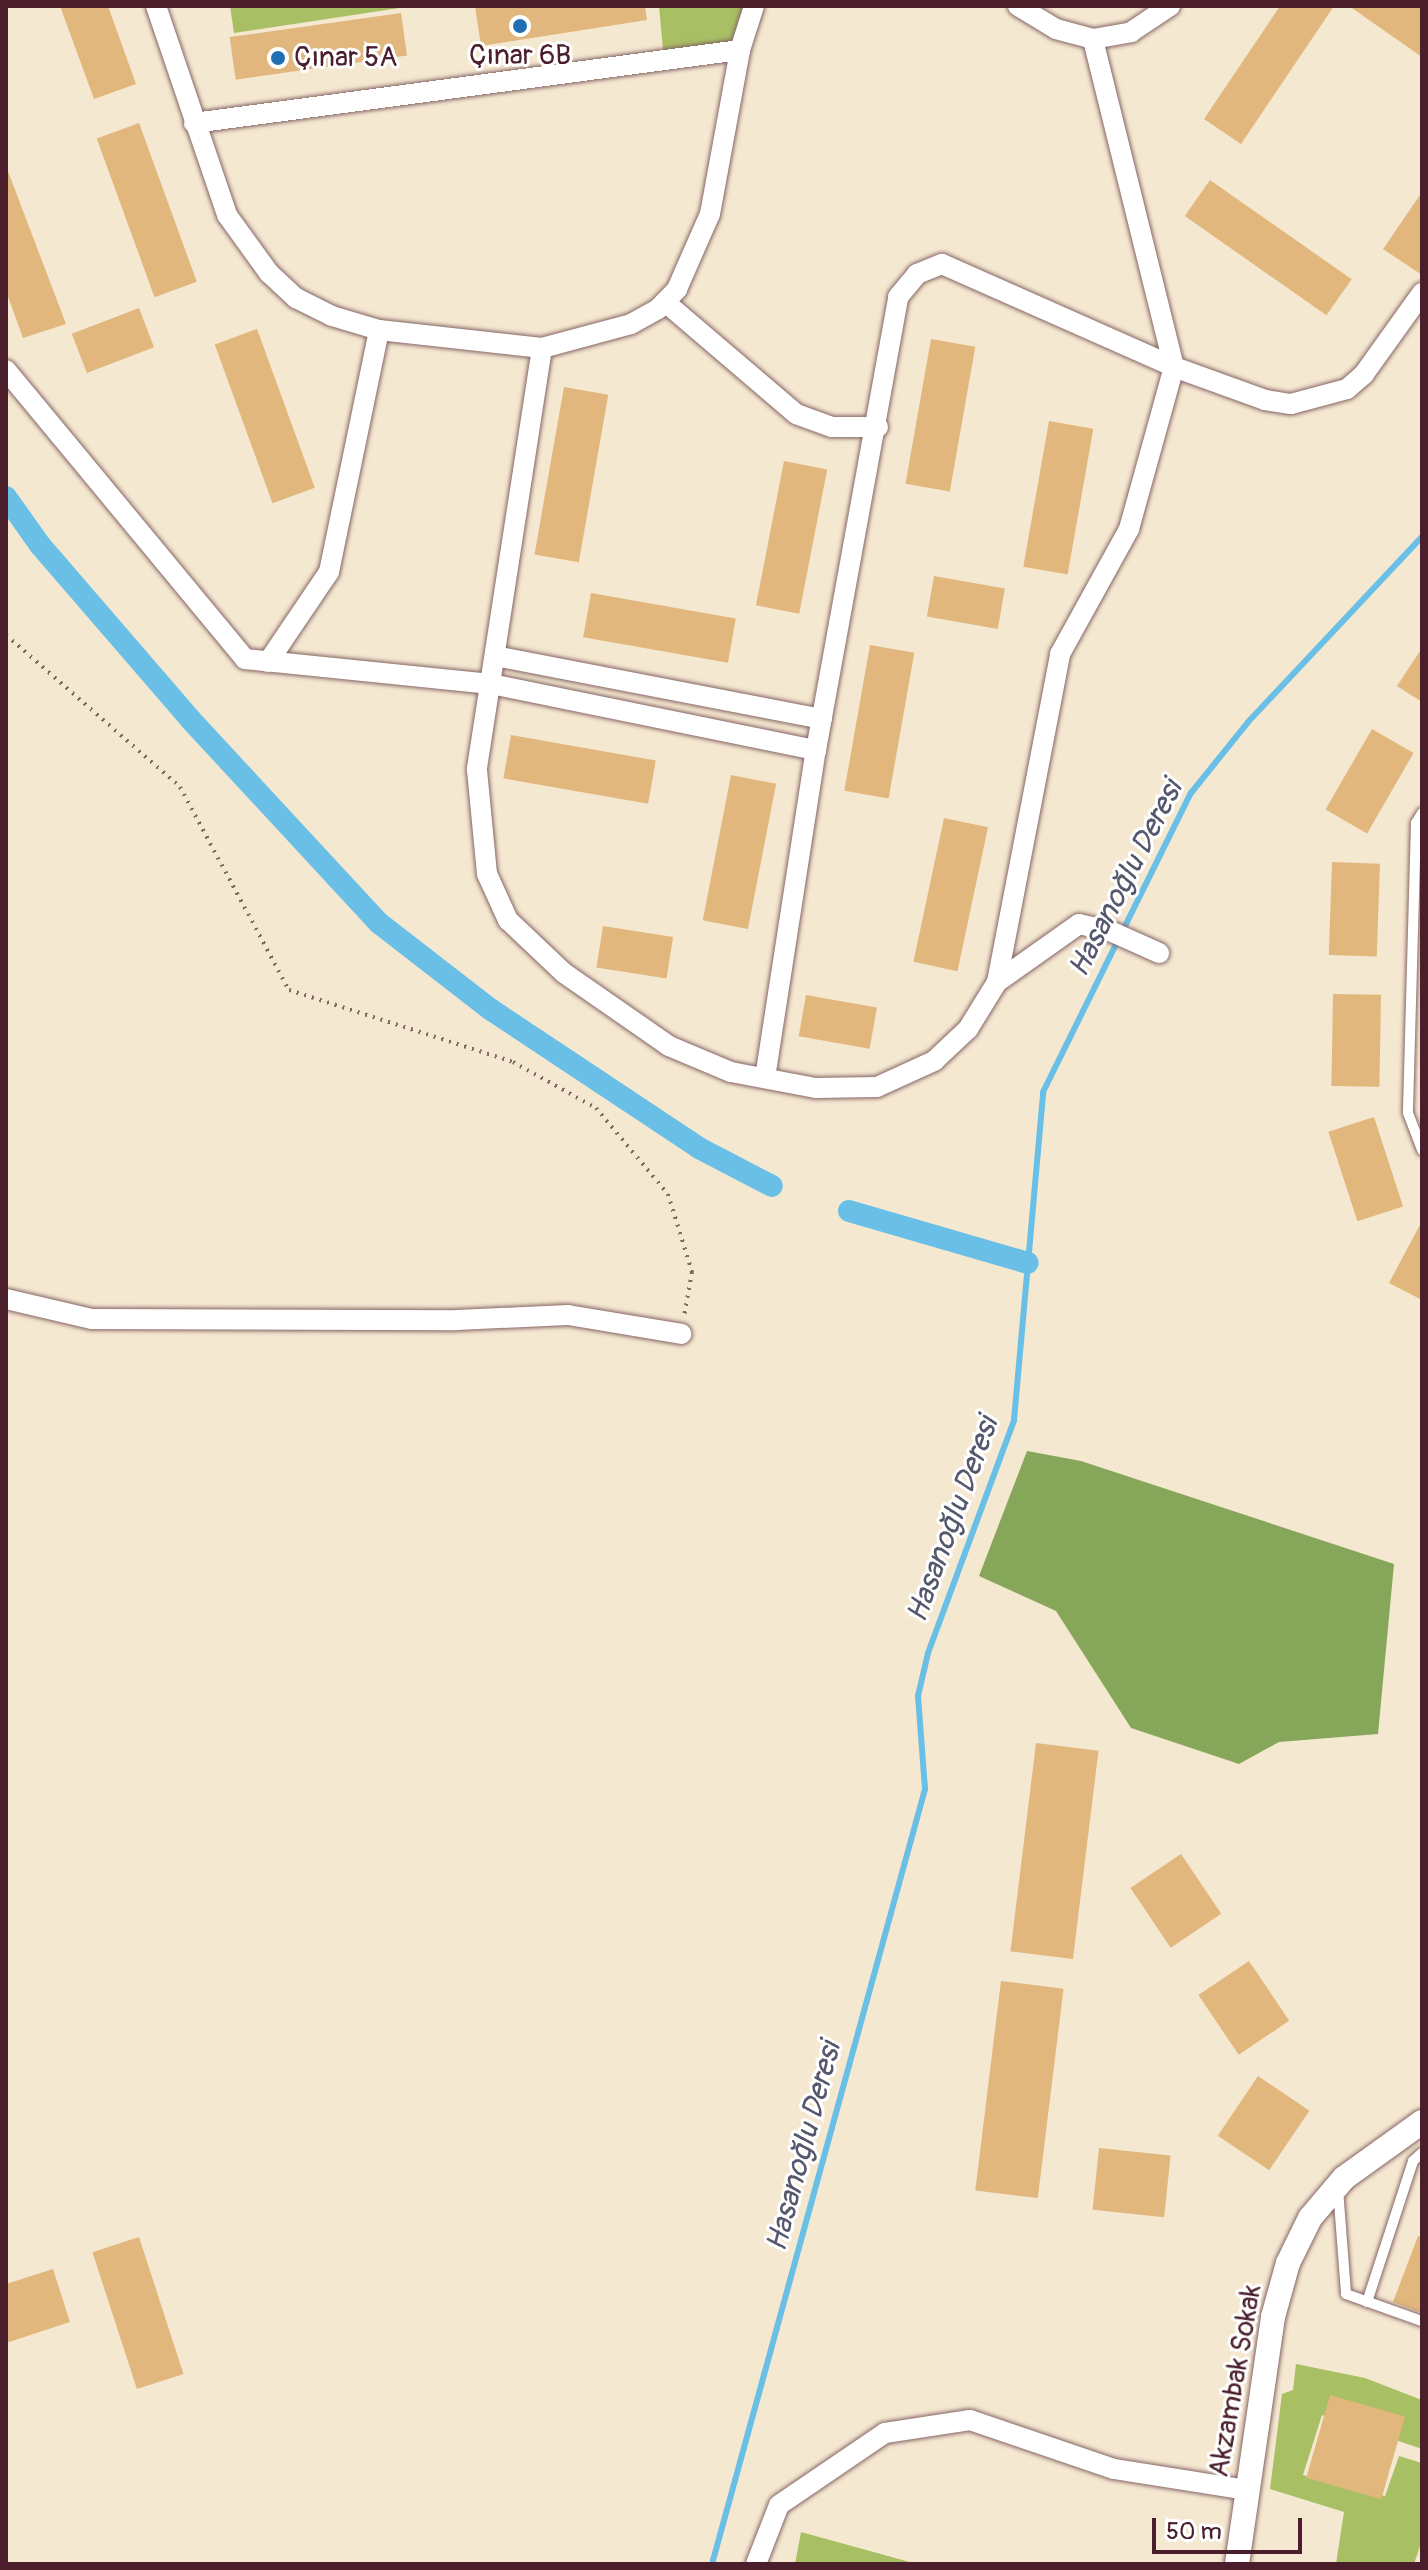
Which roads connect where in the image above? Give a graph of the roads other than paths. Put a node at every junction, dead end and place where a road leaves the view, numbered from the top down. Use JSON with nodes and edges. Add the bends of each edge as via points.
{"nodes":[{"id":1,"x":156,"y":6,"type":"edge"},
{"id":2,"x":754,"y":6,"type":"edge"},
{"id":3,"x":1018,"y":6,"type":"edge"},
{"id":4,"x":1170,"y":6,"type":"edge"},
{"id":5,"x":1093,"y":39,"type":"junction"},
{"id":6,"x":740,"y":50,"type":"junction"},
{"id":7,"x":194,"y":123,"type":"junction"},
{"id":8,"x":1422,"y":293,"type":"edge"},
{"id":9,"x":665,"y":302,"type":"junction"},
{"id":10,"x":379,"y":330,"type":"junction"},
{"id":11,"x":542,"y":348,"type":"junction"},
{"id":12,"x":1174,"y":367,"type":"junction"},
{"id":13,"x":6,"y":370,"type":"edge"},
{"id":14,"x":878,"y":427,"type":"junction"},
{"id":15,"x":495,"y":656,"type":"junction"},
{"id":16,"x":268,"y":662,"type":"junction"},
{"id":17,"x":491,"y":684,"type":"junction"},
{"id":18,"x":822,"y":719,"type":"junction"},
{"id":19,"x":816,"y":750,"type":"junction"},
{"id":20,"x":1422,"y":813,"type":"edge"},
{"id":21,"x":1159,"y":953,"type":"dead end"},
{"id":22,"x":997,"y":982,"type":"junction"},
{"id":23,"x":765,"y":1078,"type":"junction"},
{"id":24,"x":1422,"y":1150,"type":"edge"},
{"id":25,"x":6,"y":1299,"type":"edge"},
{"id":26,"x":681,"y":1334,"type":"road end"},
{"id":27,"x":1422,"y":2122,"type":"edge"},
{"id":28,"x":1422,"y":2153,"type":"edge"},
{"id":29,"x":1338,"y":2185,"type":"junction"},
{"id":30,"x":1367,"y":2302,"type":"junction"},
{"id":31,"x":1422,"y":2321,"type":"edge"},
{"id":32,"x":1247,"y":2490,"type":"junction"},
{"id":33,"x":756,"y":2564,"type":"edge"},
{"id":34,"x":1237,"y":2564,"type":"edge"}],
"edges":[{"from":1,"to":7,"type":"street"},
{"from":2,"to":6,"type":"street"},
{"from":3,"to":5,"type":"street","via":[[1056,29]]},
{"from":4,"to":5,"type":"street","via":[[1131,32]]},
{"from":5,"to":12,"type":"street"},
{"from":6,"to":7,"type":"street"},
{"from":6,"to":9,"type":"street","via":[[710,214],[682,280]]},
{"from":7,"to":10,"type":"street","via":[[227,215],[269,273],[296,298]]},
{"from":8,"to":12,"type":"street","via":[[1364,374],[1347,389],[1318,400],[1265,400]]},
{"from":9,"to":11,"type":"street","via":[[631,324]]},
{"from":9,"to":14,"type":"street","via":[[796,414],[832,427]]},
{"from":10,"to":11,"type":"street"},
{"from":10,"to":16,"type":"street","via":[[329,572]]},
{"from":11,"to":15,"type":"street"},
{"from":12,"to":14,"type":"street","via":[[942,264],[917,274],[898,297]]},
{"from":12,"to":22,"type":"street","via":[[1129,529],[1060,654]]},
{"from":13,"to":16,"type":"street","via":[[245,659]]},
{"from":14,"to":18,"type":"street"},
{"from":15,"to":17,"type":"street"},
{"from":15,"to":18,"type":"street"},
{"from":16,"to":17,"type":"street"},
{"from":17,"to":19,"type":"street"},
{"from":17,"to":23,"type":"street","via":[[477,770],[477,810],[487,874],[508,920],[564,973],[669,1046],[731,1072]]},
{"from":18,"to":19,"type":"street"},
{"from":19,"to":23,"type":"street"},
{"from":20,"to":24,"type":"lane","via":[[1416,823],[1408,1113]]},
{"from":21,"to":22,"type":"street","via":[[1079,924]]},
{"from":22,"to":23,"type":"street","via":[[968,1029],[934,1061],[877,1087],[816,1088]]},
{"from":25,"to":26,"type":"street","via":[[92,1319],[457,1320],[568,1315]]},
{"from":27,"to":29,"type":"street","name":"Akzambak Sokak"},
{"from":28,"to":30,"type":"lane","via":[[1413,2161]]},
{"from":29,"to":30,"type":"lane","via":[[1346,2294]]},
{"from":29,"to":32,"type":"street","name":"Akzambak Sokak","via":[[1310,2218],[1288,2263],[1273,2317]]},
{"from":30,"to":31,"type":"lane"},
{"from":32,"to":33,"type":"street","via":[[1114,2469],[970,2420],[885,2433],[779,2505]]},
{"from":32,"to":34,"type":"street","name":"Akzambak Sokak"}]}
